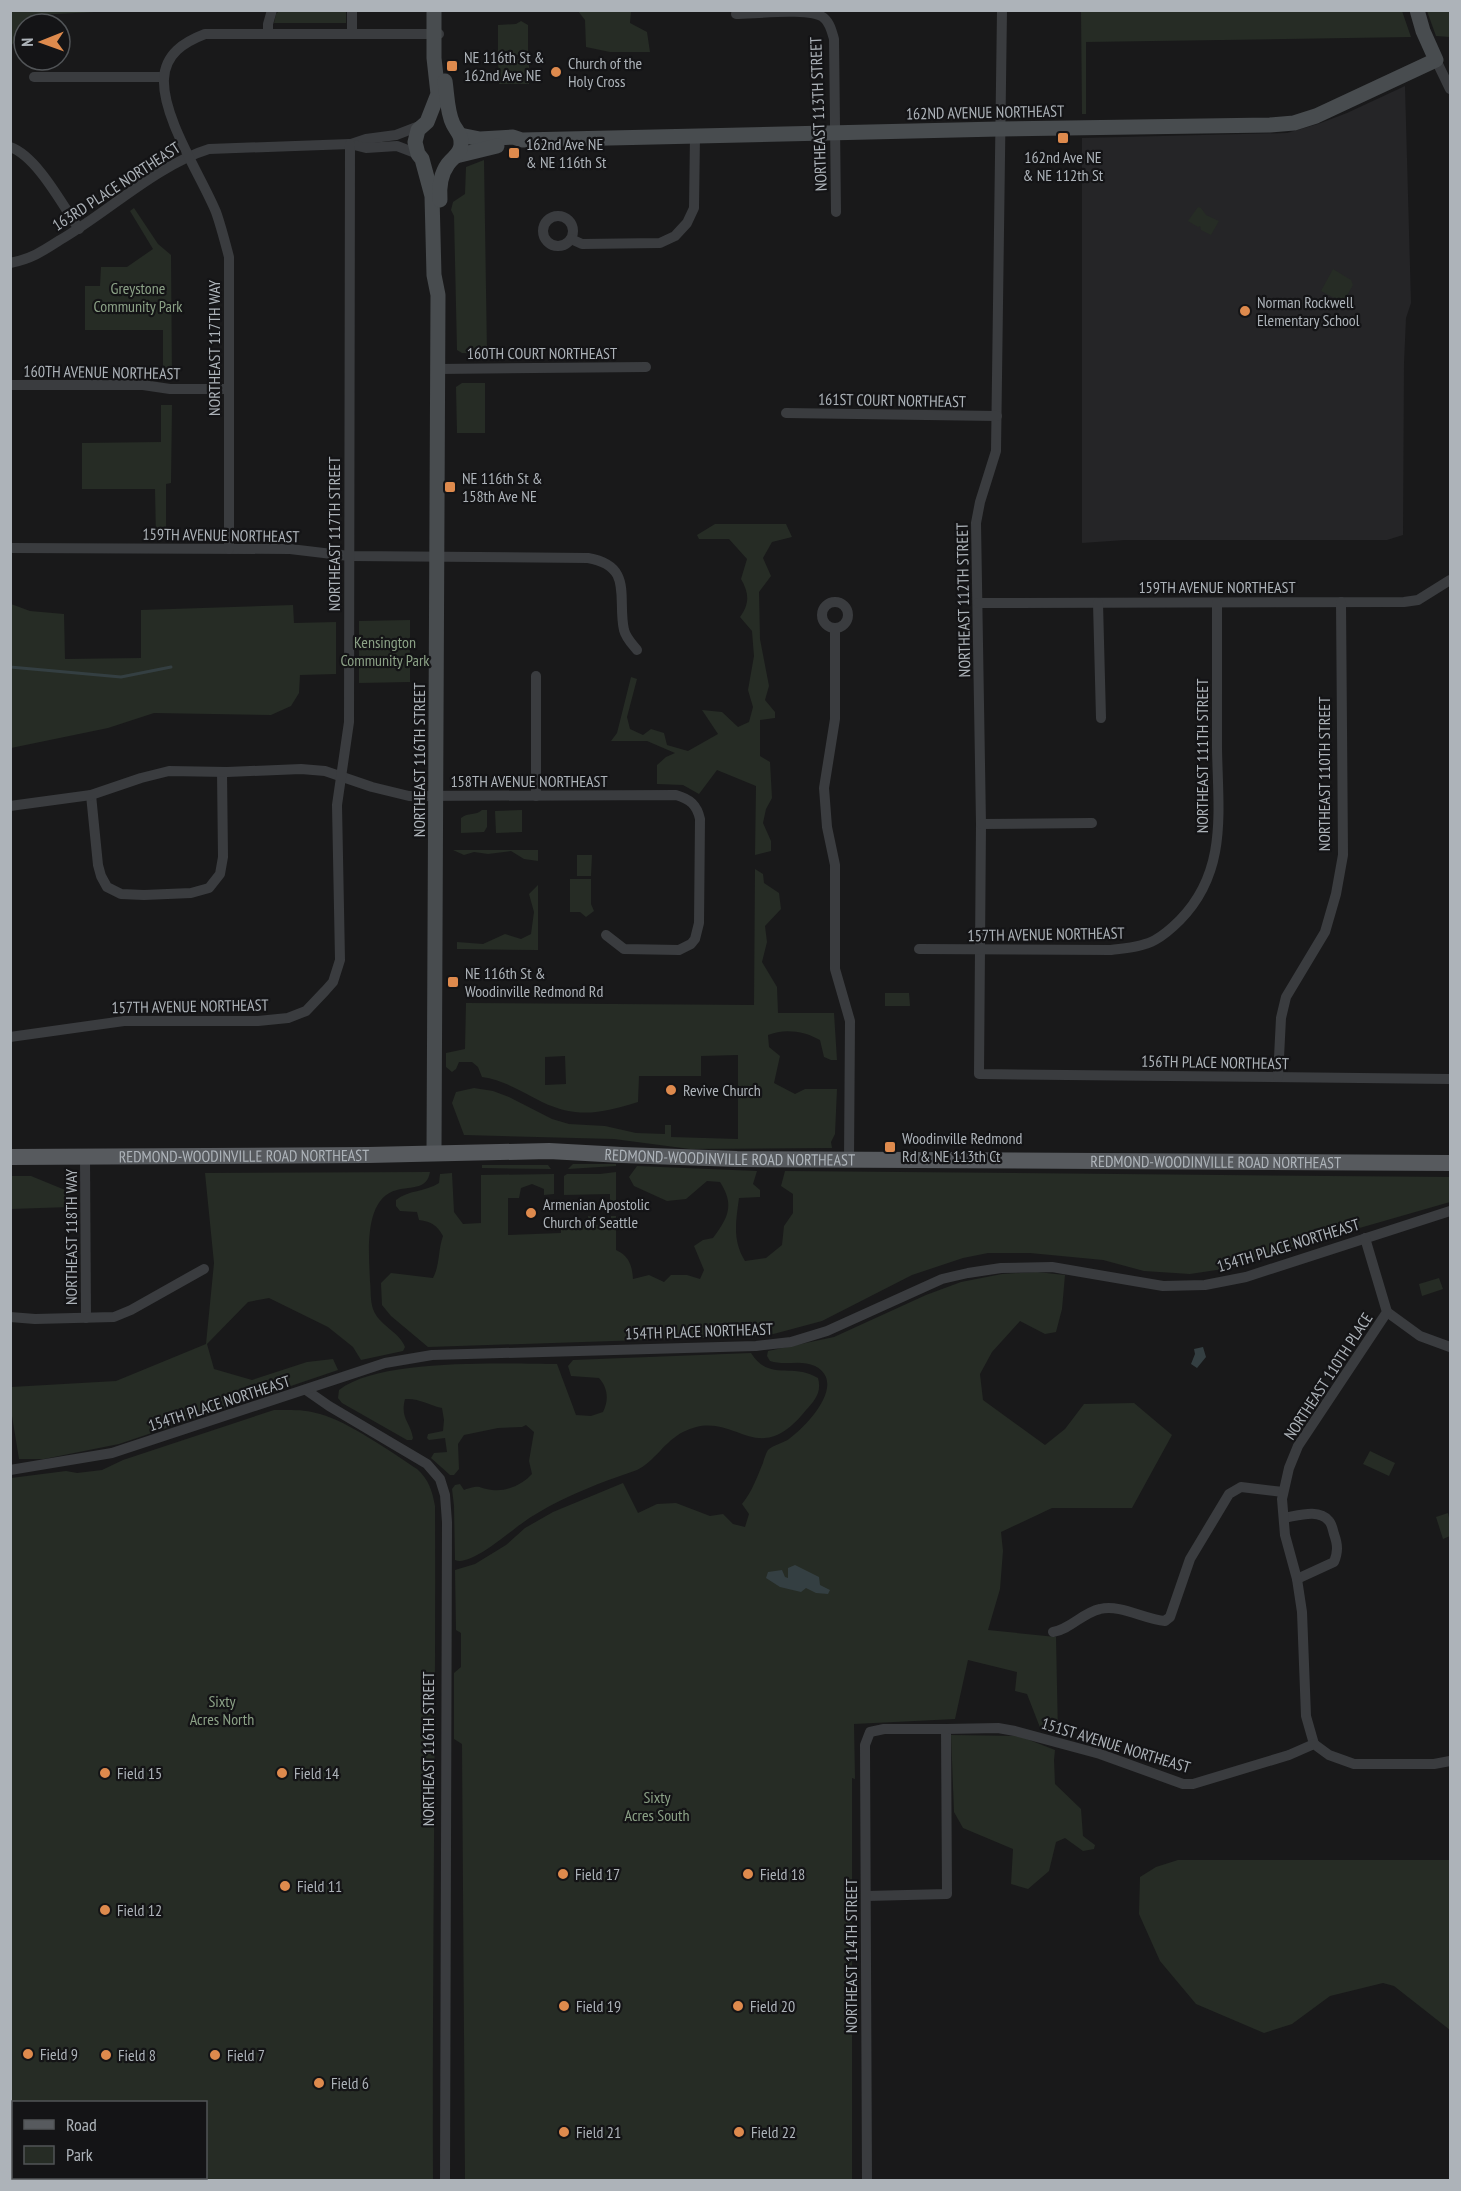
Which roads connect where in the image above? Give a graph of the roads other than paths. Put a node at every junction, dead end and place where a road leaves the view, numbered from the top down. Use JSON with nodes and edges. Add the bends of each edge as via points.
{"nodes":[{"id":1,"x":272,"y":10,"type":"edge"},
{"id":2,"x":352,"y":10,"type":"edge"},
{"id":3,"x":434,"y":10,"type":"edge"},
{"id":4,"x":441,"y":10,"type":"edge"},
{"id":5,"x":1002,"y":10,"type":"edge"},
{"id":6,"x":1417,"y":10,"type":"edge"},
{"id":7,"x":736,"y":14,"type":"dead end"},
{"id":8,"x":268,"y":33,"type":"junction"},
{"id":9,"x":352,"y":34,"type":"junction"},
{"id":10,"x":437,"y":34,"type":"junction"},
{"id":11,"x":1436,"y":60,"type":"junction"},
{"id":12,"x":34,"y":77,"type":"dead end"},
{"id":13,"x":164,"y":77,"type":"junction"},
{"id":14,"x":1450,"y":89,"type":"edge"},
{"id":15,"x":425,"y":123,"type":"junction"},
{"id":16,"x":999,"y":129,"type":"junction"},
{"id":17,"x":457,"y":130,"type":"junction"},
{"id":18,"x":836,"y":134,"type":"junction"},
{"id":19,"x":695,"y":135,"type":"junction"},
{"id":20,"x":522,"y":140,"type":"junction"},
{"id":21,"x":351,"y":144,"type":"junction"},
{"id":22,"x":10,"y":147,"type":"edge"},
{"id":23,"x":188,"y":155,"type":"junction"},
{"id":24,"x":420,"y":156,"type":"junction"},
{"id":25,"x":452,"y":160,"type":"junction"},
{"id":26,"x":836,"y":212,"type":"dead end"},
{"id":27,"x":79,"y":229,"type":"junction"},
{"id":28,"x":571,"y":239,"type":"dead end"},
{"id":29,"x":10,"y":263,"type":"edge"},
{"id":30,"x":438,"y":296,"type":"junction"},
{"id":31,"x":646,"y":367,"type":"dead end"},
{"id":32,"x":438,"y":369,"type":"junction"},
{"id":33,"x":10,"y":385,"type":"edge"},
{"id":34,"x":229,"y":389,"type":"junction"},
{"id":35,"x":786,"y":413,"type":"dead end"},
{"id":36,"x":997,"y":416,"type":"junction"},
{"id":37,"x":10,"y":548,"type":"edge"},
{"id":38,"x":229,"y":549,"type":"junction"},
{"id":39,"x":349,"y":556,"type":"junction"},
{"id":40,"x":437,"y":557,"type":"junction"},
{"id":41,"x":1450,"y":580,"type":"edge"},
{"id":42,"x":1341,"y":602,"type":"junction"},
{"id":43,"x":978,"y":603,"type":"junction"},
{"id":44,"x":1098,"y":603,"type":"junction"},
{"id":45,"x":1217,"y":603,"type":"junction"},
{"id":46,"x":835,"y":628,"type":"dead end"},
{"id":47,"x":637,"y":650,"type":"dead end"},
{"id":48,"x":536,"y":676,"type":"dead end"},
{"id":49,"x":1101,"y":718,"type":"dead end"},
{"id":50,"x":222,"y":772,"type":"junction"},
{"id":51,"x":340,"y":775,"type":"junction"},
{"id":52,"x":90,"y":795,"type":"junction"},
{"id":53,"x":437,"y":796,"type":"junction"},
{"id":54,"x":536,"y":796,"type":"junction"},
{"id":55,"x":10,"y":806,"type":"edge"},
{"id":56,"x":1092,"y":823,"type":"dead end"},
{"id":57,"x":981,"y":824,"type":"junction"},
{"id":58,"x":1194,"y":905,"type":"joint"},
{"id":59,"x":606,"y":935,"type":"dead end"},
{"id":60,"x":920,"y":949,"type":"dead end"},
{"id":61,"x":980,"y":951,"type":"junction"},
{"id":62,"x":325,"y":991,"type":"joint"},
{"id":63,"x":10,"y":1037,"type":"edge"},
{"id":64,"x":979,"y":1074,"type":"joint"},
{"id":65,"x":1278,"y":1077,"type":"junction"},
{"id":66,"x":1450,"y":1078,"type":"edge"},
{"id":67,"x":434,"y":1152,"type":"junction"},
{"id":68,"x":85,"y":1156,"type":"junction"},
{"id":69,"x":10,"y":1157,"type":"edge"},
{"id":70,"x":849,"y":1159,"type":"junction"},
{"id":71,"x":1450,"y":1163,"type":"edge"},
{"id":72,"x":1450,"y":1211,"type":"edge"},
{"id":73,"x":1365,"y":1238,"type":"junction"},
{"id":74,"x":204,"y":1269,"type":"dead end"},
{"id":75,"x":1387,"y":1312,"type":"junction"},
{"id":76,"x":10,"y":1317,"type":"edge"},
{"id":77,"x":86,"y":1318,"type":"junction"},
{"id":78,"x":1450,"y":1347,"type":"edge"},
{"id":79,"x":306,"y":1390,"type":"junction"},
{"id":80,"x":10,"y":1470,"type":"edge"},
{"id":81,"x":1283,"y":1492,"type":"junction"},
{"id":82,"x":1284,"y":1518,"type":"junction"},
{"id":83,"x":1297,"y":1579,"type":"junction"},
{"id":84,"x":1053,"y":1632,"type":"dead end"},
{"id":85,"x":946,"y":1729,"type":"junction"},
{"id":86,"x":870,"y":1732,"type":"joint"},
{"id":87,"x":1314,"y":1744,"type":"junction"},
{"id":88,"x":1450,"y":1761,"type":"edge"},
{"id":89,"x":866,"y":1896,"type":"junction"},
{"id":90,"x":445,"y":2181,"type":"edge"},
{"id":91,"x":867,"y":2181,"type":"edge"}],
"edges":[{"from":1,"to":8,"type":"street"},
{"from":2,"to":9,"type":"street"},
{"from":3,"to":10,"type":"street","name":"NORTHEAST 116TH STREET"},
{"from":4,"to":10,"type":"street","name":"NORTHEAST 116TH STREET"},
{"from":5,"to":16,"type":"street","name":"NORTHEAST 112TH STREET"},
{"from":6,"to":11,"type":"street"},
{"from":7,"to":18,"type":"street","name":"NORTHEAST 113TH STREET","via":[[812,12],[824,18],[834,39]]},
{"from":8,"to":9,"type":"street"},
{"from":8,"to":13,"type":"street","via":[[205,34],[187,41],[174,51]]},
{"from":9,"to":10,"type":"street"},
{"from":10,"to":15,"type":"street","name":"NORTHEAST 116TH STREET","via":[[438,93]]},
{"from":10,"to":17,"type":"street","name":"NORTHEAST 116TH STREET"},
{"from":11,"to":14,"type":"street"},
{"from":11,"to":16,"type":"street","name":"162ND AVENUE NORTHEAST","via":[[1294,123]]},
{"from":12,"to":13,"type":"street"},
{"from":13,"to":23,"type":"street","via":[[164,93]]},
{"from":15,"to":17,"type":"street","via":[[445,120]]},
{"from":15,"to":21,"type":"street","name":"163RD PLACE NORTHEAST","via":[[396,135]]},
{"from":15,"to":24,"type":"street","name":"NORTHEAST 116TH STREET","via":[[415,142]]},
{"from":16,"to":18,"type":"street","name":"162ND AVENUE NORTHEAST"},
{"from":16,"to":36,"type":"street","name":"NORTHEAST 112TH STREET"},
{"from":17,"to":20,"type":"street","name":"162ND AVENUE NORTHEAST","via":[[480,139]]},
{"from":17,"to":25,"type":"street","name":"NORTHEAST 116TH STREET","via":[[461,142]]},
{"from":18,"to":19,"type":"street","name":"162ND AVENUE NORTHEAST"},
{"from":18,"to":26,"type":"street","name":"NORTHEAST 113TH STREET"},
{"from":19,"to":20,"type":"street","name":"162ND AVENUE NORTHEAST"},
{"from":19,"to":28,"type":"street","via":[[694,208],[687,224],[675,236],[660,243],[582,244]]},
{"from":20,"to":25,"type":"street","name":"162ND AVENUE NORTHEAST"},
{"from":21,"to":23,"type":"street","name":"163RD PLACE NORTHEAST","via":[[209,149]]},
{"from":21,"to":24,"type":"street","name":"163RD PLACE NORTHEAST","via":[[366,148],[397,146]]},
{"from":21,"to":39,"type":"street","name":"NORTHEAST 117TH STREET"},
{"from":22,"to":27,"type":"street","via":[[32,160]]},
{"from":23,"to":27,"type":"street","name":"163RD PLACE NORTHEAST"},
{"from":23,"to":34,"type":"street","name":"NORTHEAST 117TH WAY","via":[[215,211],[229,257]]},
{"from":24,"to":25,"type":"street","via":[[435,165]]},
{"from":24,"to":30,"type":"street","name":"NORTHEAST 116TH STREET","via":[[432,196]]},
{"from":25,"to":30,"type":"street","name":"NORTHEAST 116TH STREET","via":[[439,184],[444,274]]},
{"from":27,"to":29,"type":"street","name":"163RD PLACE NORTHEAST","via":[[30,259]]},
{"from":30,"to":32,"type":"street","name":"NORTHEAST 116TH STREET"},
{"from":31,"to":32,"type":"street","name":"160TH COURT NORTHEAST"},
{"from":32,"to":40,"type":"street","name":"NORTHEAST 116TH STREET"},
{"from":33,"to":34,"type":"street","name":"160TH AVENUE NORTHEAST"},
{"from":34,"to":38,"type":"street","name":"NORTHEAST 117TH WAY"},
{"from":35,"to":36,"type":"street","name":"161ST COURT NORTHEAST"},
{"from":36,"to":43,"type":"street","name":"NORTHEAST 112TH STREET","via":[[996,451],[976,523]]},
{"from":37,"to":38,"type":"street","name":"159TH AVENUE NORTHEAST"},
{"from":38,"to":39,"type":"street","name":"159TH AVENUE NORTHEAST","via":[[290,549]]},
{"from":39,"to":40,"type":"street","name":"159TH AVENUE NORTHEAST"},
{"from":39,"to":51,"type":"street","name":"NORTHEAST 117TH STREET","via":[[348,722]]},
{"from":40,"to":47,"type":"street","name":"159TH AVENUE NORTHEAST","via":[[588,558],[609,564],[622,587],[623,628]]},
{"from":40,"to":53,"type":"street","name":"NORTHEAST 116TH STREET"},
{"from":41,"to":42,"type":"street","name":"159TH AVENUE NORTHEAST","via":[[1418,600]]},
{"from":42,"to":45,"type":"street","name":"159TH AVENUE NORTHEAST"},
{"from":42,"to":65,"type":"street","name":"NORTHEAST 110TH STREET","via":[[1343,855],[1325,932],[1286,997]]},
{"from":43,"to":44,"type":"street","name":"159TH AVENUE NORTHEAST"},
{"from":43,"to":57,"type":"street","name":"NORTHEAST 112TH STREET"},
{"from":44,"to":45,"type":"street","name":"159TH AVENUE NORTHEAST"},
{"from":44,"to":49,"type":"street"},
{"from":45,"to":58,"type":"street","name":"NORTHEAST 111TH STREET","via":[[1216,856]]},
{"from":46,"to":70,"type":"street","via":[[835,719],[824,788],[835,865],[835,969],[850,1021]]},
{"from":48,"to":54,"type":"street"},
{"from":50,"to":51,"type":"street","name":"158TH AVENUE NORTHEAST","via":[[301,769]]},
{"from":50,"to":52,"type":"street","name":"158TH AVENUE NORTHEAST","via":[[169,771]]},
{"from":50,"to":52,"type":"street","via":[[220,874],[209,888],[191,893],[121,894],[107,887],[98,865]]},
{"from":51,"to":53,"type":"street","name":"158TH AVENUE NORTHEAST","via":[[372,788],[409,796]]},
{"from":51,"to":62,"type":"street","name":"NORTHEAST 117TH STREET","via":[[340,960],[333,982]]},
{"from":52,"to":55,"type":"street","name":"158TH AVENUE NORTHEAST"},
{"from":53,"to":54,"type":"street","name":"158TH AVENUE NORTHEAST"},
{"from":53,"to":67,"type":"street","name":"NORTHEAST 116TH STREET"},
{"from":54,"to":59,"type":"street","name":"158TH AVENUE NORTHEAST","via":[[676,795],[693,803],[700,819],[699,923],[692,942],[679,950],[624,949]]},
{"from":56,"to":57,"type":"street"},
{"from":57,"to":61,"type":"street","name":"NORTHEAST 112TH STREET"},
{"from":58,"to":61,"type":"street","name":"157TH AVENUE NORTHEAST","via":[[1155,941],[1130,948]]},
{"from":60,"to":61,"type":"street","name":"157TH AVENUE NORTHEAST"},
{"from":61,"to":64,"type":"street","name":"NORTHEAST 112TH STREET"},
{"from":62,"to":63,"type":"street","name":"157TH AVENUE NORTHEAST","via":[[306,1011],[288,1018],[124,1020]]},
{"from":64,"to":65,"type":"street","name":"156TH PLACE NORTHEAST"},
{"from":65,"to":66,"type":"street","name":"156TH PLACE NORTHEAST"},
{"from":67,"to":68,"type":"main road","name":"REDMOND-WOODINVILLE ROAD NORTHEAST"},
{"from":67,"to":70,"type":"main road","name":"REDMOND-WOODINVILLE ROAD NORTHEAST"},
{"from":68,"to":69,"type":"main road","name":"REDMOND-WOODINVILLE ROAD NORTHEAST"},
{"from":68,"to":77,"type":"street","name":"NORTHEAST 118TH WAY"},
{"from":70,"to":71,"type":"main road","name":"REDMOND-WOODINVILLE ROAD NORTHEAST"},
{"from":72,"to":73,"type":"street","name":"154TH PLACE NORTHEAST"},
{"from":73,"to":75,"type":"street","name":"NORTHEAST 110TH PLACE"},
{"from":73,"to":79,"type":"street","name":"154TH PLACE NORTHEAST","via":[[1246,1277],[1205,1285],[1163,1286],[1052,1267],[1001,1268],[942,1279],[827,1331],[791,1342],[432,1354],[385,1363]]},
{"from":74,"to":77,"type":"street","via":[[131,1310],[114,1317]]},
{"from":75,"to":78,"type":"street","via":[[1420,1336]]},
{"from":75,"to":81,"type":"street","name":"NORTHEAST 110TH PLACE","via":[[1298,1446]]},
{"from":76,"to":77,"type":"street"},
{"from":79,"to":80,"type":"street","name":"154TH PLACE NORTHEAST","via":[[112,1453]]},
{"from":79,"to":90,"type":"street","name":"NORTHEAST 116TH STREET","via":[[427,1464],[440,1479],[445,1495]]},
{"from":81,"to":82,"type":"street","name":"NORTHEAST 110TH PLACE"},
{"from":81,"to":84,"type":"street","via":[[1241,1487],[1229,1494],[1190,1559],[1170,1617],[1165,1621],[1102,1608]]},
{"from":82,"to":83,"type":"street","name":"NORTHEAST 110TH PLACE"},
{"from":82,"to":83,"type":"street","via":[[1322,1516],[1329,1521],[1337,1543],[1334,1562]]},
{"from":83,"to":87,"type":"street","name":"NORTHEAST 110TH PLACE","via":[[1306,1716]]},
{"from":85,"to":86,"type":"street","name":"151ST AVENUE NORTHEAST"},
{"from":85,"to":87,"type":"street","name":"151ST AVENUE NORTHEAST","via":[[1015,1731],[1100,1754],[1183,1784],[1289,1755]]},
{"from":85,"to":89,"type":"street","via":[[947,1894]]},
{"from":86,"to":89,"type":"street","name":"NORTHEAST 114TH STREET","via":[[865,1745]]},
{"from":87,"to":88,"type":"street","via":[[1329,1755],[1354,1764]]},
{"from":89,"to":91,"type":"street","name":"NORTHEAST 114TH STREET"}]}
